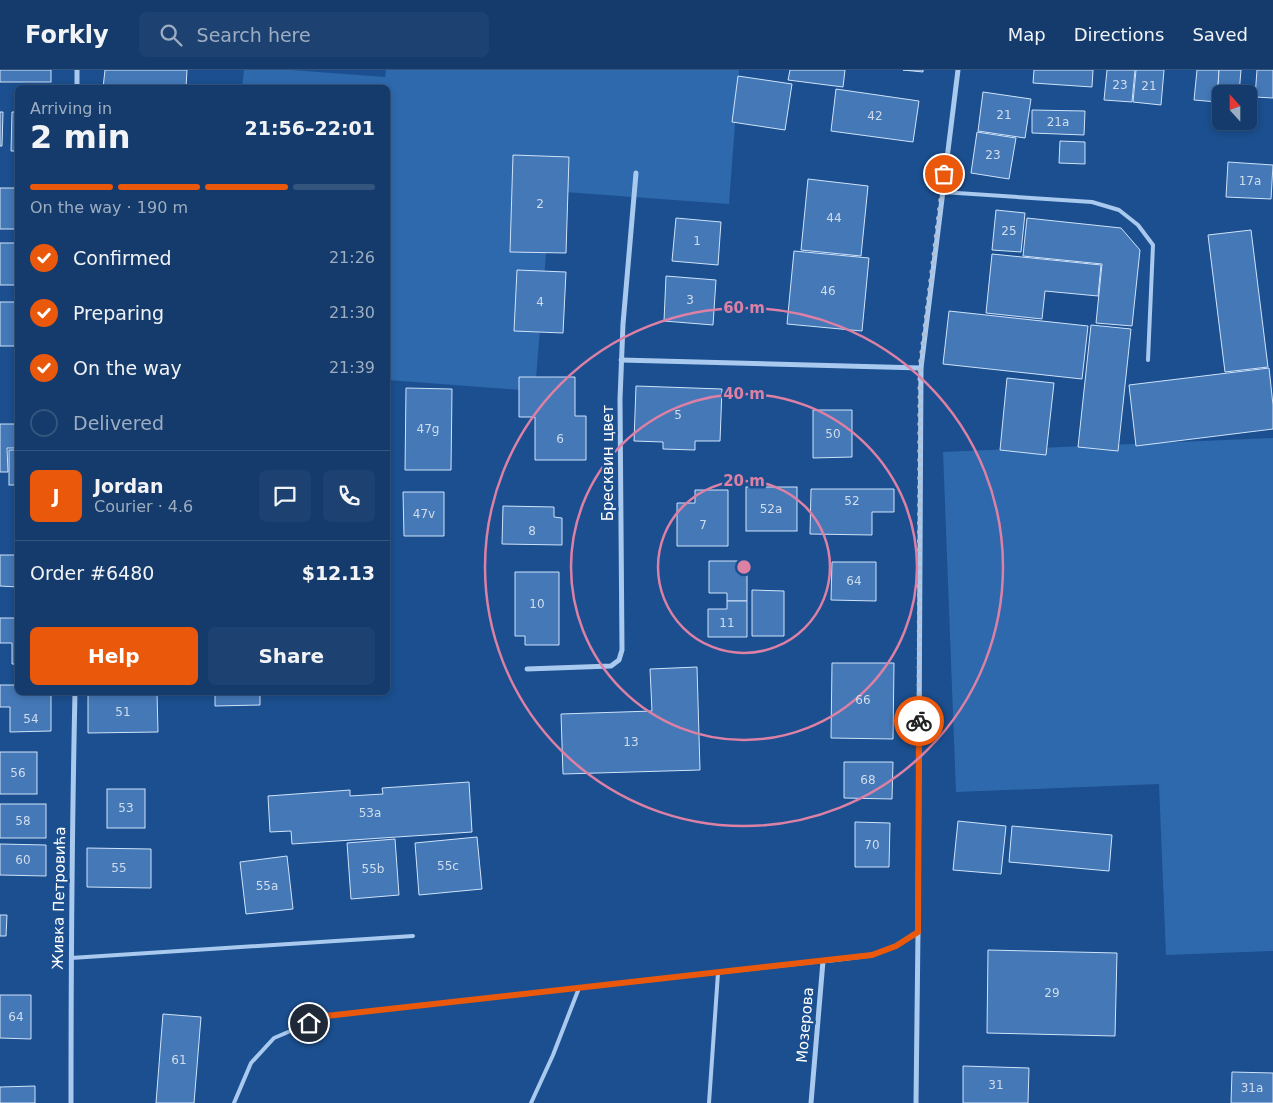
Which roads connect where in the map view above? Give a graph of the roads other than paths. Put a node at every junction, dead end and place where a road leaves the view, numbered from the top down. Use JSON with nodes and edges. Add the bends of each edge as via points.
{"nodes":[{"id":1,"x":77,"y":70,"type":"edge"},
{"id":2,"x":958,"y":70,"type":"edge"},
{"id":3,"x":77,"y":85,"type":"edge"},
{"id":4,"x":636,"y":173,"type":"dead end"},
{"id":5,"x":942,"y":192,"type":"junction"},
{"id":6,"x":622,"y":360,"type":"junction"},
{"id":7,"x":1148,"y":360,"type":"dead end"},
{"id":8,"x":920,"y":368,"type":"junction"},
{"id":9,"x":527,"y":669,"type":"dead end"},
{"id":10,"x":75,"y":695,"type":"edge"},
{"id":11,"x":918,"y":932,"type":"junction"},
{"id":12,"x":413,"y":936,"type":"dead end"},
{"id":13,"x":70,"y":958,"type":"junction"},
{"id":14,"x":823,"y":961,"type":"junction"},
{"id":15,"x":718,"y":973,"type":"junction"},
{"id":16,"x":579,"y":988,"type":"junction"},
{"id":17,"x":71,"y":1103,"type":"edge"},
{"id":18,"x":234,"y":1103,"type":"edge"},
{"id":19,"x":531,"y":1103,"type":"edge"},
{"id":20,"x":709,"y":1103,"type":"edge"},
{"id":21,"x":811,"y":1103,"type":"edge"},
{"id":22,"x":916,"y":1103,"type":"edge"}],
"edges":[{"from":1,"to":3,"type":"street"},
{"from":2,"to":5,"type":"street"},
{"from":4,"to":6,"type":"street","name":"Бресквин цвет"},
{"from":5,"to":7,"type":"lane","via":[[1092,202],[1119,210],[1153,244]]},
{"from":5,"to":8,"type":"street"},
{"from":6,"to":8,"type":"street"},
{"from":6,"to":9,"type":"street","name":"Бресквин цвет","via":[[622,650],[619,660],[611,666]]},
{"from":8,"to":11,"type":"street"},
{"from":10,"to":13,"type":"street","name":"Живка Петровића"},
{"from":11,"to":14,"type":"street","via":[[896,946],[872,955]]},
{"from":11,"to":22,"type":"street"},
{"from":12,"to":13,"type":"lane"},
{"from":13,"to":17,"type":"street","name":"Живка Петровића"},
{"from":14,"to":15,"type":"lane"},
{"from":14,"to":21,"type":"street","name":"Мозерова"},
{"from":15,"to":16,"type":"lane"},
{"from":15,"to":20,"type":"lane"},
{"from":16,"to":18,"type":"lane","via":[[326,1016],[274,1038],[251,1063]]},
{"from":16,"to":19,"type":"lane"}]}
